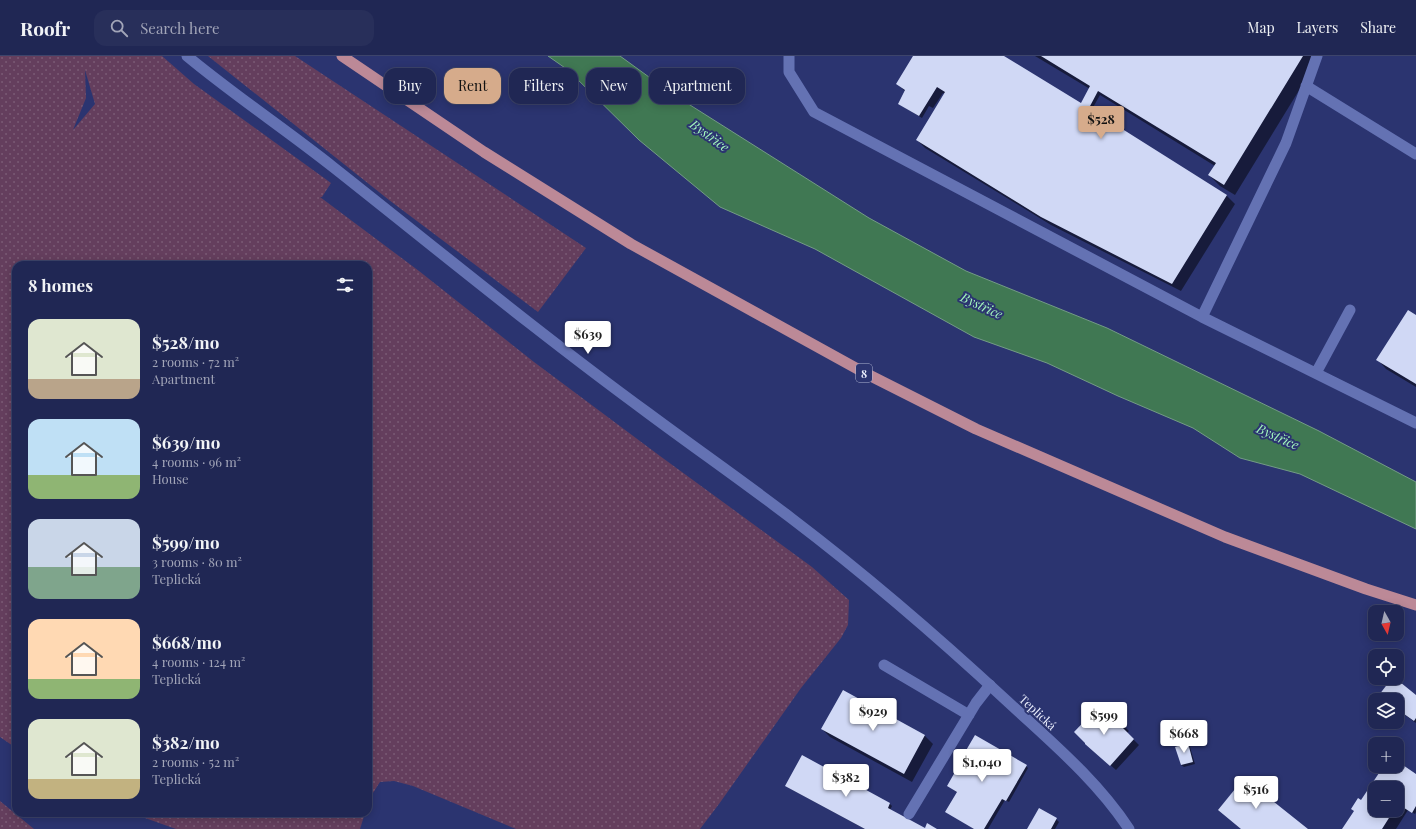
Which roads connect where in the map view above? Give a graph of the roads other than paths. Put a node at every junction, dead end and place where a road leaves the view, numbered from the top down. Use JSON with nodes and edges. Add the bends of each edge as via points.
{"nodes":[{"id":1,"x":187,"y":56,"type":"edge"},
{"id":2,"x":339,"y":56,"type":"edge"},
{"id":3,"x":342,"y":56,"type":"edge"},
{"id":4,"x":789,"y":56,"type":"edge"},
{"id":5,"x":1317,"y":56,"type":"edge"},
{"id":6,"x":352,"y":63,"type":"junction"},
{"id":7,"x":1306,"y":86,"type":"junction"},
{"id":8,"x":1416,"y":154,"type":"edge"},
{"id":9,"x":1350,"y":310,"type":"dead end"},
{"id":10,"x":1202,"y":317,"type":"junction"},
{"id":11,"x":1316,"y":374,"type":"junction"},
{"id":12,"x":1416,"y":423,"type":"edge"},
{"id":13,"x":1416,"y":604,"type":"edge"},
{"id":14,"x":884,"y":665,"type":"dead end"},
{"id":15,"x":990,"y":685,"type":"junction"},
{"id":16,"x":968,"y":715,"type":"junction"},
{"id":17,"x":909,"y":814,"type":"dead end"},
{"id":18,"x":1129,"y":829,"type":"edge"}],
"edges":[{"from":1,"to":15,"type":"street","name":"Teplická","via":[[333,167],[582,365],[797,523],[867,579]]},
{"from":2,"to":6,"type":"main road","number":"8"},
{"from":3,"to":6,"type":"main road","number":"8"},
{"from":4,"to":10,"type":"street","via":[[789,72],[814,112]]},
{"from":5,"to":7,"type":"street"},
{"from":6,"to":13,"type":"main road","number":"8","via":[[484,152],[631,244],[863,372],[976,429],[1225,537],[1366,589]]},
{"from":7,"to":8,"type":"street"},
{"from":7,"to":10,"type":"street","via":[[1286,143]]},
{"from":9,"to":11,"type":"street"},
{"from":10,"to":11,"type":"street"},
{"from":11,"to":12,"type":"street"},
{"from":14,"to":16,"type":"street"},
{"from":15,"to":16,"type":"street"},
{"from":15,"to":18,"type":"street","name":"Teplická","via":[[1084,773],[1111,803]]},
{"from":16,"to":17,"type":"street"}]}
